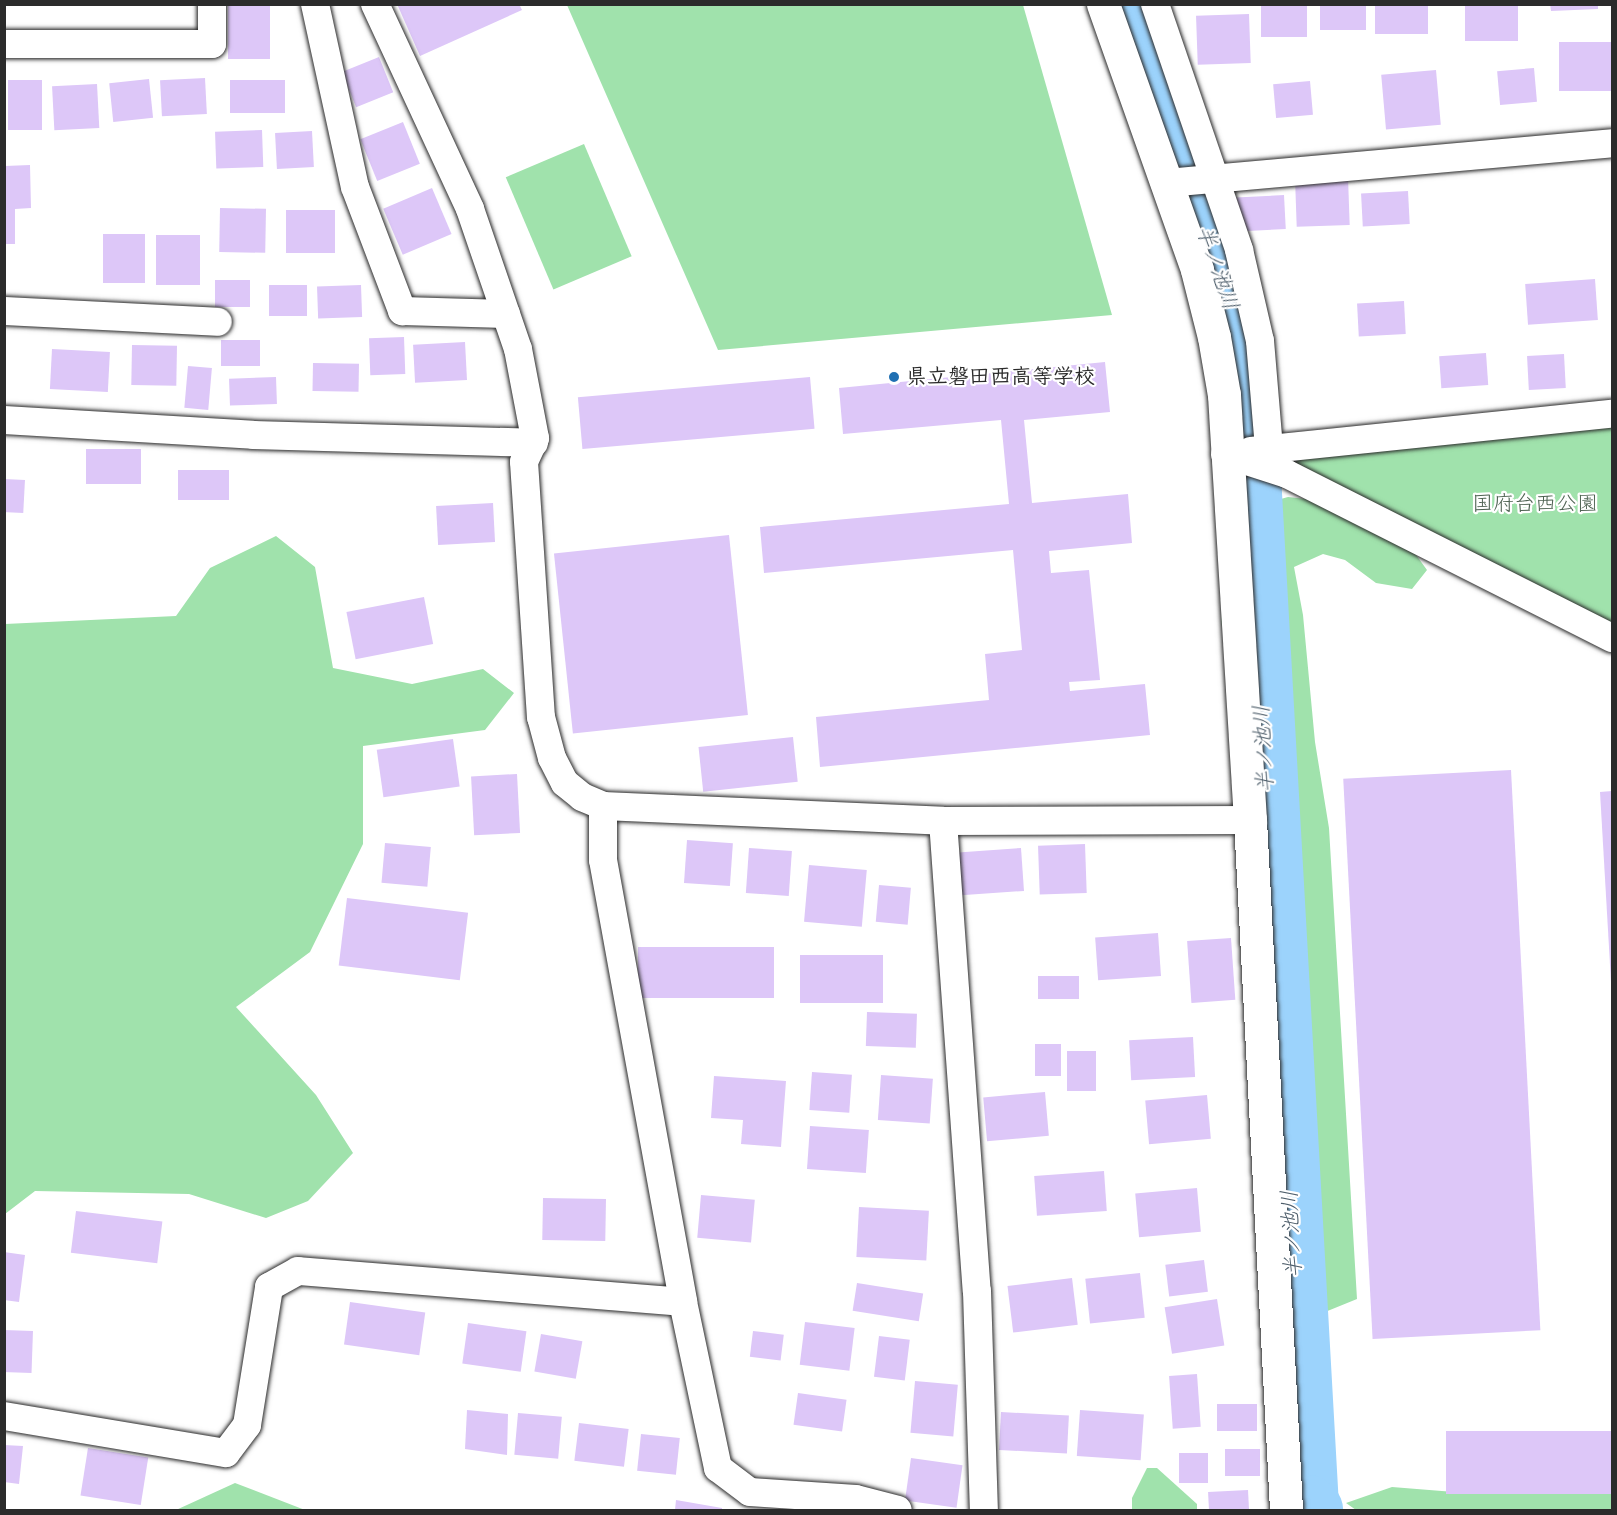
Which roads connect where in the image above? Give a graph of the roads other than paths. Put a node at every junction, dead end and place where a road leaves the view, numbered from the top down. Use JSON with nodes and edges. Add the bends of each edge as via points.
{"nodes":[{"id":1,"x":212,"y":4,"type":"edge"},
{"id":2,"x":315,"y":4,"type":"edge"},
{"id":3,"x":375,"y":4,"type":"edge"},
{"id":4,"x":1103,"y":4,"type":"edge"},
{"id":5,"x":1155,"y":4,"type":"edge"},
{"id":6,"x":4,"y":44,"type":"edge"},
{"id":7,"x":1612,"y":143,"type":"edge"},
{"id":8,"x":1216,"y":179,"type":"junction"},
{"id":9,"x":1167,"y":183,"type":"junction"},
{"id":10,"x":4,"y":311,"type":"edge"},
{"id":11,"x":506,"y":314,"type":"junction"},
{"id":12,"x":218,"y":322,"type":"dead end"},
{"id":13,"x":1612,"y":414,"type":"edge"},
{"id":14,"x":4,"y":420,"type":"edge"},
{"id":15,"x":534,"y":443,"type":"junction"},
{"id":16,"x":1269,"y":449,"type":"junction"},
{"id":17,"x":1226,"y":454,"type":"junction"},
{"id":18,"x":1612,"y":638,"type":"edge"},
{"id":19,"x":603,"y":806,"type":"junction"},
{"id":20,"x":1250,"y":820,"type":"junction"},
{"id":21,"x":943,"y":821,"type":"junction"},
{"id":22,"x":683,"y":1302,"type":"junction"},
{"id":23,"x":4,"y":1416,"type":"edge"},
{"id":24,"x":898,"y":1510,"type":"edge"},
{"id":25,"x":984,"y":1510,"type":"edge"},
{"id":26,"x":1286,"y":1510,"type":"edge"}],
"edges":[{"from":1,"to":6,"type":"street","via":[[212,44]]},
{"from":2,"to":11,"type":"street","via":[[355,187],[402,311]]},
{"from":3,"to":11,"type":"street","via":[[470,209]]},
{"from":4,"to":9,"type":"street"},
{"from":5,"to":8,"type":"street"},
{"from":7,"to":8,"type":"street"},
{"from":8,"to":9,"type":"street"},
{"from":8,"to":16,"type":"street","via":[[1239,250],[1260,341]]},
{"from":9,"to":17,"type":"street","via":[[1197,270],[1214,337],[1224,395]]},
{"from":10,"to":12,"type":"street"},
{"from":11,"to":15,"type":"street","via":[[529,394]]},
{"from":13,"to":16,"type":"street"},
{"from":14,"to":15,"type":"street","via":[[253,435]]},
{"from":15,"to":19,"type":"street","via":[[524,462],[542,717],[552,758],[565,783],[582,797]]},
{"from":16,"to":17,"type":"street"},
{"from":17,"to":18,"type":"street","via":[[1287,474]]},
{"from":17,"to":20,"type":"street"},
{"from":19,"to":21,"type":"street"},
{"from":19,"to":22,"type":"street","via":[[603,860]]},
{"from":20,"to":21,"type":"street"},
{"from":20,"to":26,"type":"street"},
{"from":21,"to":25,"type":"street","via":[[977,1291]]},
{"from":22,"to":23,"type":"street","via":[[298,1271],[269,1287],[247,1425],[226,1453]]},
{"from":22,"to":24,"type":"street","via":[[718,1468],[750,1492],[856,1499]]}]}
